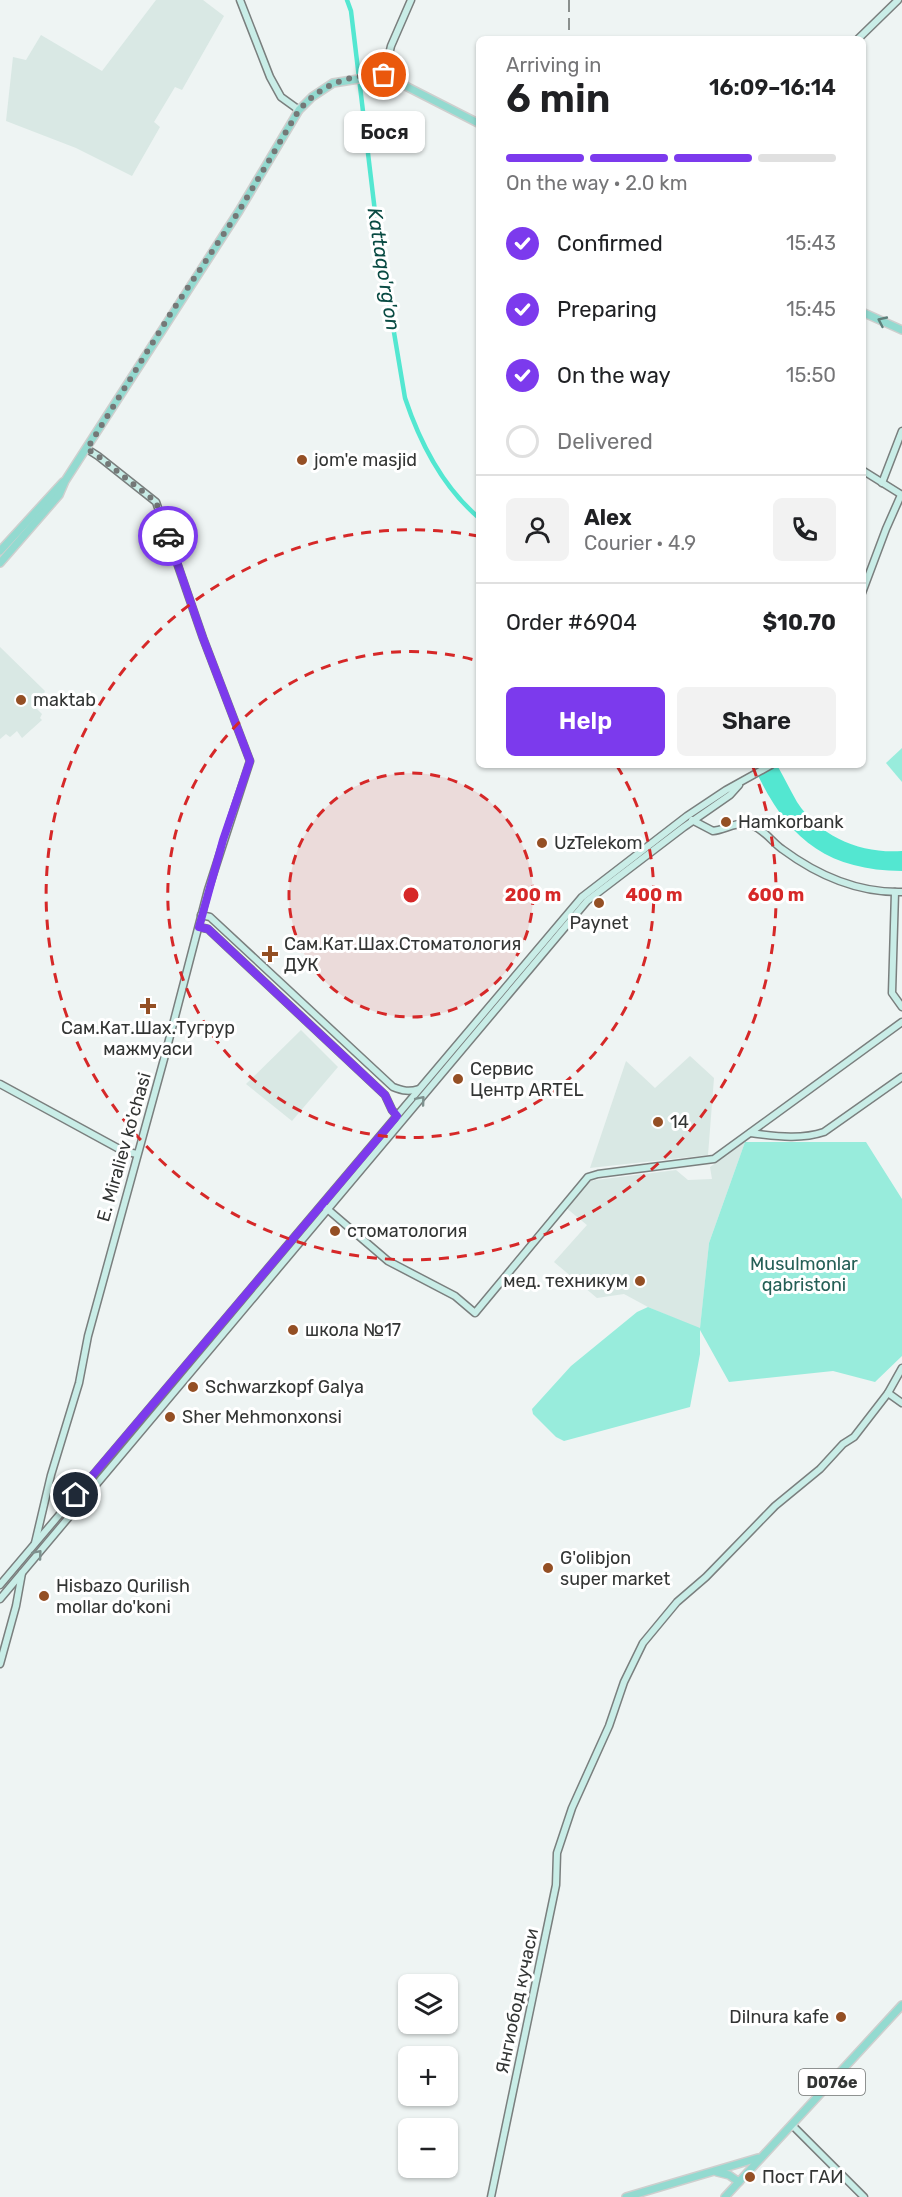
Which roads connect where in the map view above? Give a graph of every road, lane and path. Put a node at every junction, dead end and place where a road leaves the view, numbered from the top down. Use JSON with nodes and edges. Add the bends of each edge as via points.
{"nodes":[{"id":1,"x":240,"y":0,"type":"edge"},
{"id":2,"x":411,"y":0,"type":"edge"},
{"id":3,"x":898,"y":0,"type":"edge"},
{"id":4,"x":861,"y":36,"type":"edge"},
{"id":5,"x":380,"y":75,"type":"junction"},
{"id":6,"x":299,"y":110,"type":"junction"},
{"id":7,"x":476,"y":122,"type":"edge"},
{"id":8,"x":866,"y":314,"type":"edge"},
{"id":9,"x":902,"y":330,"type":"edge"},
{"id":10,"x":902,"y":431,"type":"edge"},
{"id":11,"x":87,"y":449,"type":"junction"},
{"id":12,"x":866,"y":473,"type":"edge"},
{"id":13,"x":65,"y":481,"type":"junction"},
{"id":14,"x":882,"y":483,"type":"junction"},
{"id":15,"x":902,"y":495,"type":"edge"},
{"id":16,"x":0,"y":551,"type":"edge"},
{"id":17,"x":0,"y":563,"type":"edge"},
{"id":18,"x":866,"y":582,"type":"edge"},
{"id":19,"x":766,"y":768,"type":"edge"},
{"id":20,"x":690,"y":818,"type":"junction"},
{"id":21,"x":898,"y":892,"type":"edge"},
{"id":22,"x":201,"y":915,"type":"junction"},
{"id":23,"x":199,"y":927,"type":"junction"},
{"id":24,"x":540,"y":951,"type":"junction"},
{"id":25,"x":902,"y":1007,"type":"edge"},
{"id":26,"x":902,"y":1022,"type":"edge"},
{"id":27,"x":902,"y":1077,"type":"edge"},
{"id":28,"x":0,"y":1084,"type":"edge"},
{"id":29,"x":420,"y":1089,"type":"junction"},
{"id":30,"x":397,"y":1116,"type":"junction"},
{"id":31,"x":403,"y":1121,"type":"junction"},
{"id":32,"x":750,"y":1133,"type":"junction"},
{"id":33,"x":137,"y":1154,"type":"junction"},
{"id":34,"x":322,"y":1205,"type":"junction"},
{"id":35,"x":328,"y":1210,"type":"junction"},
{"id":36,"x":902,"y":1368,"type":"edge"},
{"id":37,"x":888,"y":1393,"type":"junction"},
{"id":38,"x":902,"y":1403,"type":"edge"},
{"id":39,"x":35,"y":1543,"type":"junction"},
{"id":40,"x":22,"y":1572,"type":"junction"},
{"id":41,"x":0,"y":1585,"type":"edge"},
{"id":42,"x":2,"y":1597,"type":"edge"},
{"id":43,"x":16,"y":1606,"type":"junction"},
{"id":44,"x":0,"y":1664,"type":"edge"},
{"id":45,"x":902,"y":2006,"type":"edge"},
{"id":46,"x":792,"y":2125,"type":"junction"},
{"id":47,"x":760,"y":2157,"type":"junction"},
{"id":48,"x":715,"y":2172,"type":"junction"},
{"id":49,"x":725,"y":2174,"type":"junction"},
{"id":50,"x":739,"y":2182,"type":"junction"},
{"id":51,"x":728,"y":2194,"type":"edge"},
{"id":52,"x":491,"y":2197,"type":"edge"},
{"id":53,"x":626,"y":2197,"type":"edge"},
{"id":54,"x":864,"y":2197,"type":"edge"}],
"edges":[{"from":1,"to":6,"type":"street","via":[[270,77],[281,97]]},
{"from":2,"to":5,"type":"street"},
{"from":3,"to":4,"type":"street"},
{"from":5,"to":6,"type":"main road","via":[[338,81]]},
{"from":5,"to":7,"type":"main road"},
{"from":6,"to":11,"type":"main road"},
{"from":9,"to":8,"type":"main road","one_way":true},
{"from":10,"to":14,"type":"street"},
{"from":11,"to":13,"type":"main road"},
{"from":11,"to":22,"type":"street","name":"E. Miraliev ko'chasi","via":[[156,502],[250,761]]},
{"from":12,"to":14,"type":"street"},
{"from":13,"to":16,"type":"main road"},
{"from":13,"to":17,"type":"main road","via":[[59,495]]},
{"from":14,"to":15,"type":"street"},
{"from":15,"to":18,"type":"street"},
{"from":19,"to":20,"type":"street"},
{"from":20,"to":21,"type":"street","via":[[713,831],[751,824],[780,849],[830,879]]},
{"from":20,"to":24,"type":"street","via":[[594,894]]},
{"from":21,"to":25,"type":"street","via":[[892,993]]},
{"from":22,"to":23,"type":"street","name":"E. Miraliev ko'chasi"},
{"from":22,"to":29,"type":"street","via":[[210,917],[393,1087],[401,1091]]},
{"from":23,"to":30,"type":"street","via":[[208,929],[385,1095]]},
{"from":23,"to":33,"type":"street","name":"E. Miraliev ko'chasi"},
{"from":24,"to":29,"type":"street"},
{"from":31,"to":24,"type":"street","one_way":true},
{"from":26,"to":32,"type":"street"},
{"from":27,"to":32,"type":"street","via":[[824,1132],[791,1137]]},
{"from":28,"to":33,"type":"street","via":[[123,1151]]},
{"from":29,"to":30,"type":"street"},
{"from":30,"to":31,"type":"street"},
{"from":30,"to":34,"type":"street"},
{"from":31,"to":35,"type":"street"},
{"from":32,"to":35,"type":"street","via":[[708,1161],[588,1177],[476,1313],[455,1296],[388,1261]]},
{"from":33,"to":39,"type":"street","name":"E. Miraliev ko'chasi"},
{"from":34,"to":35,"type":"street"},
{"from":34,"to":39,"type":"street"},
{"from":40,"to":35,"type":"street","one_way":true},
{"from":36,"to":37,"type":"street","name":"Янгиобод кучаси"},
{"from":37,"to":38,"type":"street"},
{"from":37,"to":52,"type":"street","name":"Янгиобод кучаси","via":[[854,1437],[775,1506],[677,1602],[643,1643],[557,1853],[556,1885]]},
{"from":39,"to":41,"type":"street"},
{"from":40,"to":42,"type":"street"},
{"from":40,"to":43,"type":"street"},
{"from":42,"to":43,"type":"street","via":[[13,1600]]},
{"from":43,"to":44,"type":"street"},
{"from":45,"to":46,"type":"main road","number":"D076e"},
{"from":46,"to":47,"type":"main road","number":"D076e"},
{"from":46,"to":54,"type":"street"},
{"from":47,"to":48,"type":"main road"},
{"from":47,"to":50,"type":"main road","number":"D076e"},
{"from":48,"to":49,"type":"main road"},
{"from":48,"to":53,"type":"main road"},
{"from":49,"to":50,"type":"main road"},
{"from":49,"to":51,"type":"main road","via":[[729,2180]]},
{"from":50,"to":51,"type":"main road","number":"D076e"}]}
